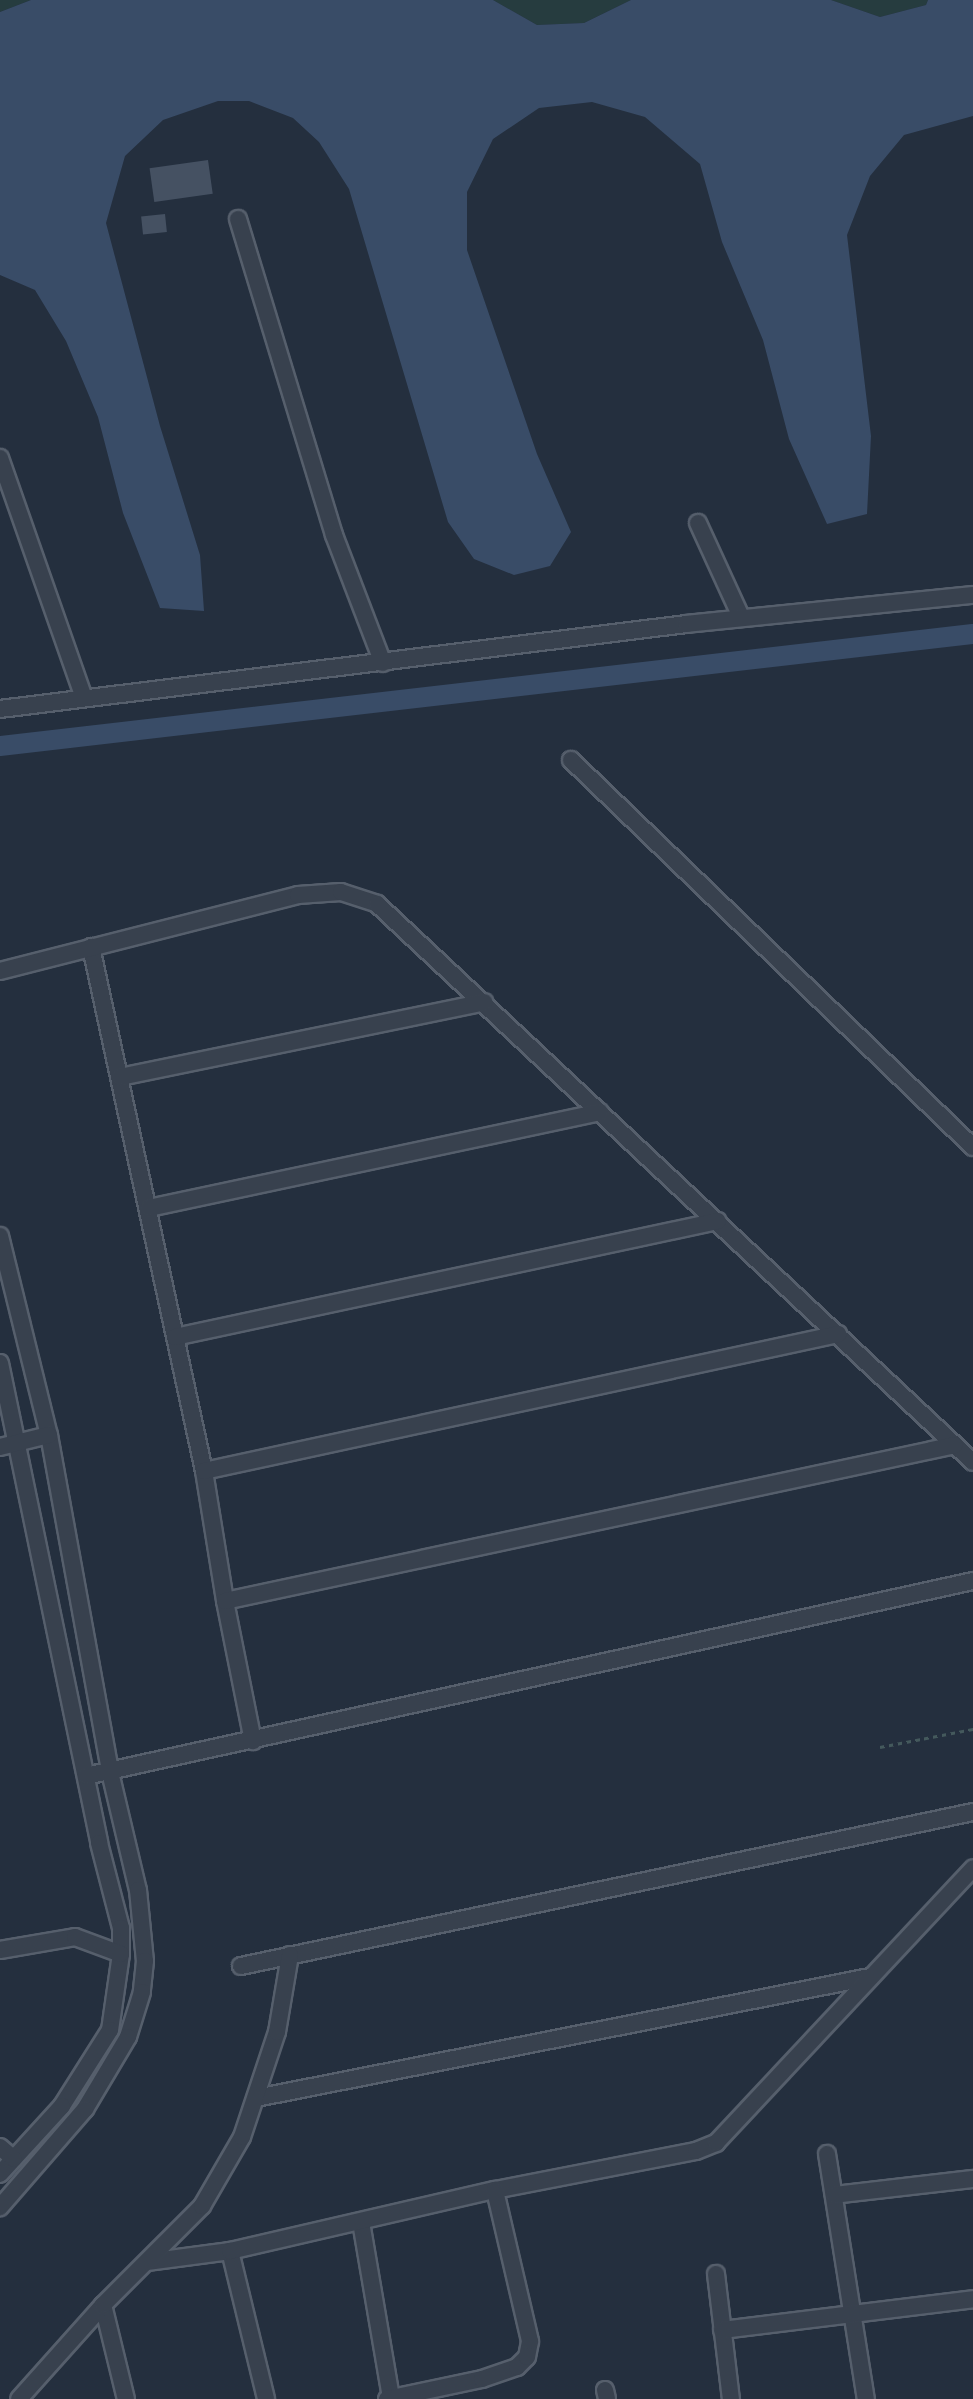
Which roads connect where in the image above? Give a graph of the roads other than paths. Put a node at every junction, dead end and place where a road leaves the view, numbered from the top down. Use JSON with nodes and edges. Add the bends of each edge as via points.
{"nodes":[{"id":1,"x":238,"y":219,"type":"dead end"},
{"id":2,"x":0,"y":458,"type":"edge"},
{"id":3,"x":698,"y":524,"type":"dead end"},
{"id":4,"x":973,"y":596,"type":"edge"},
{"id":5,"x":741,"y":617,"type":"junction"},
{"id":6,"x":383,"y":663,"type":"junction"},
{"id":7,"x":84,"y":698,"type":"junction"},
{"id":8,"x":0,"y":709,"type":"edge"},
{"id":9,"x":571,"y":760,"type":"dead end"},
{"id":10,"x":91,"y":947,"type":"junction"},
{"id":11,"x":0,"y":971,"type":"edge"},
{"id":12,"x":483,"y":1002,"type":"junction"},
{"id":13,"x":120,"y":1077,"type":"junction"},
{"id":14,"x":600,"y":1112,"type":"junction"},
{"id":15,"x":973,"y":1147,"type":"edge"},
{"id":16,"x":148,"y":1208,"type":"junction"},
{"id":17,"x":718,"y":1221,"type":"junction"},
{"id":18,"x":0,"y":1236,"type":"edge"},
{"id":19,"x":838,"y":1334,"type":"junction"},
{"id":20,"x":175,"y":1337,"type":"junction"},
{"id":21,"x":0,"y":1363,"type":"edge"},
{"id":22,"x":49,"y":1436,"type":"junction"},
{"id":23,"x":18,"y":1443,"type":"junction"},
{"id":24,"x":955,"y":1445,"type":"junction"},
{"id":25,"x":0,"y":1447,"type":"edge"},
{"id":26,"x":973,"y":1462,"type":"edge"},
{"id":27,"x":204,"y":1471,"type":"junction"},
{"id":28,"x":973,"y":1581,"type":"edge"},
{"id":29,"x":225,"y":1601,"type":"junction"},
{"id":30,"x":253,"y":1741,"type":"junction"},
{"id":31,"x":110,"y":1772,"type":"junction"},
{"id":32,"x":86,"y":1776,"type":"junction"},
{"id":33,"x":973,"y":1812,"type":"edge"},
{"id":34,"x":973,"y":1868,"type":"edge"},
{"id":35,"x":0,"y":1950,"type":"edge"},
{"id":36,"x":121,"y":1954,"type":"junction"},
{"id":37,"x":290,"y":1955,"type":"junction"},
{"id":38,"x":241,"y":1966,"type":"dead end"},
{"id":39,"x":870,"y":1977,"type":"junction"},
{"id":40,"x":256,"y":2098,"type":"junction"},
{"id":41,"x":0,"y":2147,"type":"edge"},
{"id":42,"x":827,"y":2154,"type":"dead end"},
{"id":43,"x":14,"y":2159,"type":"junction"},
{"id":44,"x":0,"y":2175,"type":"edge"},
{"id":45,"x":973,"y":2179,"type":"edge"},
{"id":46,"x":495,"y":2190,"type":"junction"},
{"id":47,"x":834,"y":2195,"type":"junction"},
{"id":48,"x":0,"y":2207,"type":"edge"},
{"id":49,"x":361,"y":2222,"type":"junction"},
{"id":50,"x":230,"y":2250,"type":"junction"},
{"id":51,"x":147,"y":2262,"type":"junction"},
{"id":52,"x":716,"y":2274,"type":"dead end"},
{"id":53,"x":973,"y":2299,"type":"edge"},
{"id":54,"x":103,"y":2305,"type":"junction"},
{"id":55,"x":852,"y":2315,"type":"junction"},
{"id":56,"x":722,"y":2330,"type":"junction"},
{"id":57,"x":389,"y":2398,"type":"edge"},
{"id":58,"x":19,"y":2399,"type":"edge"},
{"id":59,"x":126,"y":2399,"type":"edge"},
{"id":60,"x":266,"y":2399,"type":"edge"},
{"id":61,"x":731,"y":2399,"type":"edge"},
{"id":62,"x":866,"y":2399,"type":"edge"}],
"edges":[{"from":1,"to":6,"type":"street","via":[[334,535]]},
{"from":2,"to":7,"type":"street"},
{"from":3,"to":5,"type":"street"},
{"from":4,"to":5,"type":"street"},
{"from":5,"to":6,"type":"street"},
{"from":6,"to":7,"type":"street"},
{"from":7,"to":8,"type":"street"},
{"from":9,"to":15,"type":"street"},
{"from":10,"to":11,"type":"street"},
{"from":10,"to":12,"type":"street","via":[[298,895],[341,892],[377,904]]},
{"from":10,"to":13,"type":"street"},
{"from":12,"to":13,"type":"street"},
{"from":12,"to":14,"type":"street"},
{"from":13,"to":16,"type":"street"},
{"from":14,"to":16,"type":"street"},
{"from":14,"to":17,"type":"street"},
{"from":16,"to":20,"type":"street"},
{"from":17,"to":19,"type":"street"},
{"from":17,"to":20,"type":"street"},
{"from":18,"to":22,"type":"street"},
{"from":19,"to":24,"type":"street"},
{"from":19,"to":27,"type":"street"},
{"from":20,"to":27,"type":"street"},
{"from":21,"to":23,"type":"street"},
{"from":22,"to":23,"type":"street"},
{"from":22,"to":31,"type":"street"},
{"from":23,"to":25,"type":"street"},
{"from":23,"to":32,"type":"street"},
{"from":24,"to":26,"type":"street"},
{"from":24,"to":29,"type":"street"},
{"from":27,"to":29,"type":"street"},
{"from":28,"to":30,"type":"street"},
{"from":29,"to":30,"type":"street"},
{"from":30,"to":31,"type":"street"},
{"from":31,"to":32,"type":"street"},
{"from":31,"to":48,"type":"street","via":[[138,1890],[145,1961],[142,1992],[128,2037],[86,2109]]},
{"from":32,"to":36,"type":"street","via":[[121,1928]]},
{"from":33,"to":37,"type":"street"},
{"from":34,"to":39,"type":"street"},
{"from":35,"to":36,"type":"street","via":[[75,1937]]},
{"from":36,"to":43,"type":"street","via":[[110,2030],[62,2106]]},
{"from":37,"to":38,"type":"street"},
{"from":37,"to":40,"type":"street","via":[[277,2032]]},
{"from":39,"to":40,"type":"street"},
{"from":39,"to":46,"type":"street","via":[[716,2143],[696,2151]]},
{"from":40,"to":51,"type":"street","via":[[242,2137],[202,2206]]},
{"from":41,"to":43,"type":"street"},
{"from":42,"to":47,"type":"street"},
{"from":43,"to":44,"type":"street"},
{"from":45,"to":47,"type":"street"},
{"from":46,"to":49,"type":"street"},
{"from":46,"to":57,"type":"street","via":[[530,2341],[527,2357],[518,2367],[482,2379]]},
{"from":47,"to":55,"type":"street"},
{"from":49,"to":50,"type":"street"},
{"from":49,"to":57,"type":"street"},
{"from":50,"to":51,"type":"street"},
{"from":50,"to":60,"type":"street"},
{"from":51,"to":54,"type":"street"},
{"from":52,"to":56,"type":"street"},
{"from":53,"to":55,"type":"street"},
{"from":54,"to":58,"type":"street"},
{"from":54,"to":59,"type":"street"},
{"from":55,"to":56,"type":"street"},
{"from":55,"to":62,"type":"street"},
{"from":56,"to":61,"type":"street"}]}
